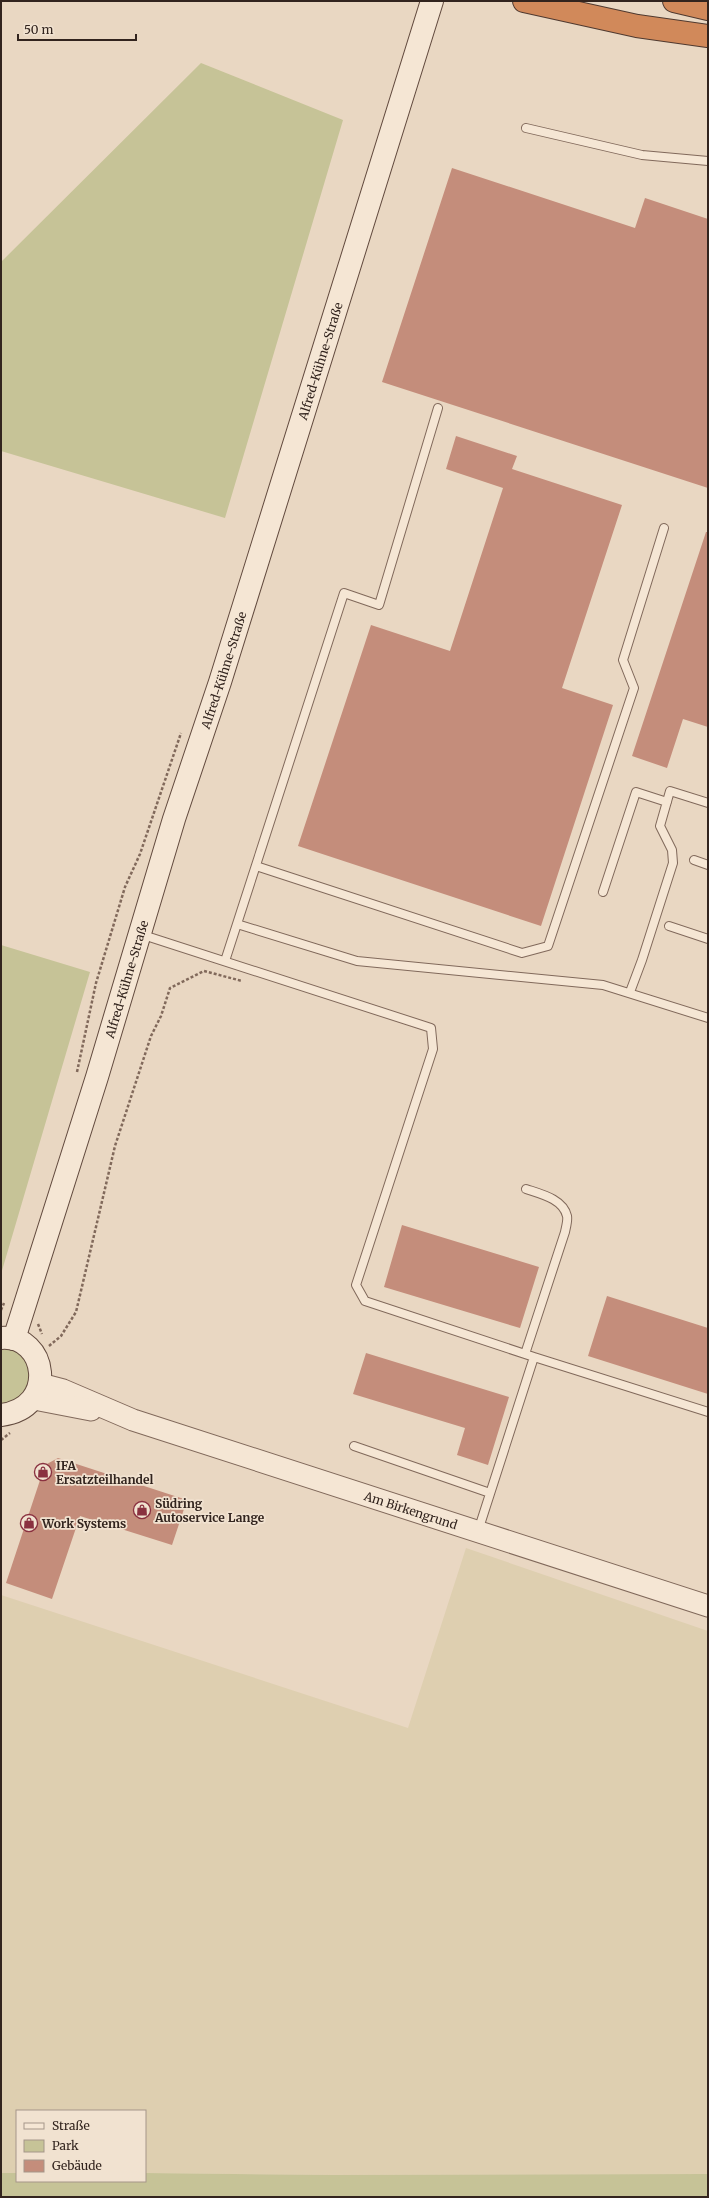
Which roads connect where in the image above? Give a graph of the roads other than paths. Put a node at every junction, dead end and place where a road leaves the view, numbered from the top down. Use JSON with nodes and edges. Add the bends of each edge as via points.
{"nodes":[{"id":1,"x":432,"y":1,"type":"edge"},
{"id":2,"x":524,"y":1,"type":"edge"},
{"id":3,"x":674,"y":1,"type":"edge"},
{"id":4,"x":708,"y":8,"type":"edge"},
{"id":5,"x":708,"y":36,"type":"edge"},
{"id":6,"x":526,"y":128,"type":"dead end"},
{"id":7,"x":708,"y":161,"type":"edge"},
{"id":8,"x":438,"y":408,"type":"dead end"},
{"id":9,"x":664,"y":528,"type":"dead end"},
{"id":10,"x":667,"y":802,"type":"junction"},
{"id":11,"x":708,"y":803,"type":"edge"},
{"id":12,"x":694,"y":860,"type":"dead end"},
{"id":13,"x":708,"y":865,"type":"edge"},
{"id":14,"x":256,"y":866,"type":"junction"},
{"id":15,"x":603,"y":892,"type":"dead end"},
{"id":16,"x":237,"y":924,"type":"junction"},
{"id":17,"x":669,"y":926,"type":"dead end"},
{"id":18,"x":139,"y":934,"type":"junction"},
{"id":19,"x":708,"y":939,"type":"edge"},
{"id":20,"x":225,"y":961,"type":"junction"},
{"id":21,"x":630,"y":992,"type":"junction"},
{"id":22,"x":708,"y":1018,"type":"edge"},
{"id":23,"x":526,"y":1189,"type":"dead end"},
{"id":24,"x":8,"y":1339,"type":"edge"},
{"id":25,"x":525,"y":1354,"type":"junction"},
{"id":26,"x":534,"y":1357,"type":"junction"},
{"id":27,"x":37,"y":1391,"type":"junction"},
{"id":28,"x":708,"y":1412,"type":"edge"},
{"id":29,"x":1,"y":1416,"type":"edge"},
{"id":30,"x":354,"y":1446,"type":"dead end"},
{"id":31,"x":490,"y":1493,"type":"junction"},
{"id":32,"x":478,"y":1531,"type":"junction"},
{"id":33,"x":708,"y":1606,"type":"edge"}],
"edges":[{"from":1,"to":18,"type":"main road","name":"Alfred-Kühne-Straße"},
{"from":2,"to":5,"type":"highway","via":[[637,26]]},
{"from":3,"to":4,"type":"highway"},
{"from":6,"to":7,"type":"lane","via":[[642,155]]},
{"from":8,"to":14,"type":"lane","via":[[379,605],[344,593]]},
{"from":9,"to":14,"type":"lane","via":[[623,660],[634,688],[548,946],[522,953]]},
{"from":10,"to":11,"type":"lane","via":[[670,792]]},
{"from":10,"to":15,"type":"lane","via":[[636,792]]},
{"from":10,"to":21,"type":"lane","via":[[660,826],[672,850],[673,863]]},
{"from":12,"to":13,"type":"lane"},
{"from":14,"to":16,"type":"lane"},
{"from":16,"to":20,"type":"lane"},
{"from":16,"to":21,"type":"lane","via":[[357,961],[603,985]]},
{"from":17,"to":19,"type":"lane"},
{"from":18,"to":20,"type":"lane"},
{"from":18,"to":24,"type":"main road","name":"Alfred-Kühne-Straße","via":[[95,1085]]},
{"from":20,"to":25,"type":"lane","via":[[431,1028],[433,1049],[356,1285],[365,1301]]},
{"from":21,"to":22,"type":"lane"},
{"from":23,"to":25,"type":"lane","via":[[549,1197],[562,1207],[567,1217],[565,1232]]},
{"from":24,"to":27,"type":"main road","via":[[30,1349],[36,1357],[39,1365]]},
{"from":25,"to":26,"type":"lane"},
{"from":26,"to":28,"type":"lane"},
{"from":26,"to":31,"type":"lane"},
{"from":27,"to":29,"type":"main road","via":[[25,1408],[14,1414]]},
{"from":27,"to":32,"type":"street","name":"Am Birkengrund","via":[[58,1405],[114,1413]]},
{"from":30,"to":31,"type":"lane"},
{"from":31,"to":32,"type":"lane"},
{"from":32,"to":33,"type":"street","name":"Am Birkengrund"}]}
